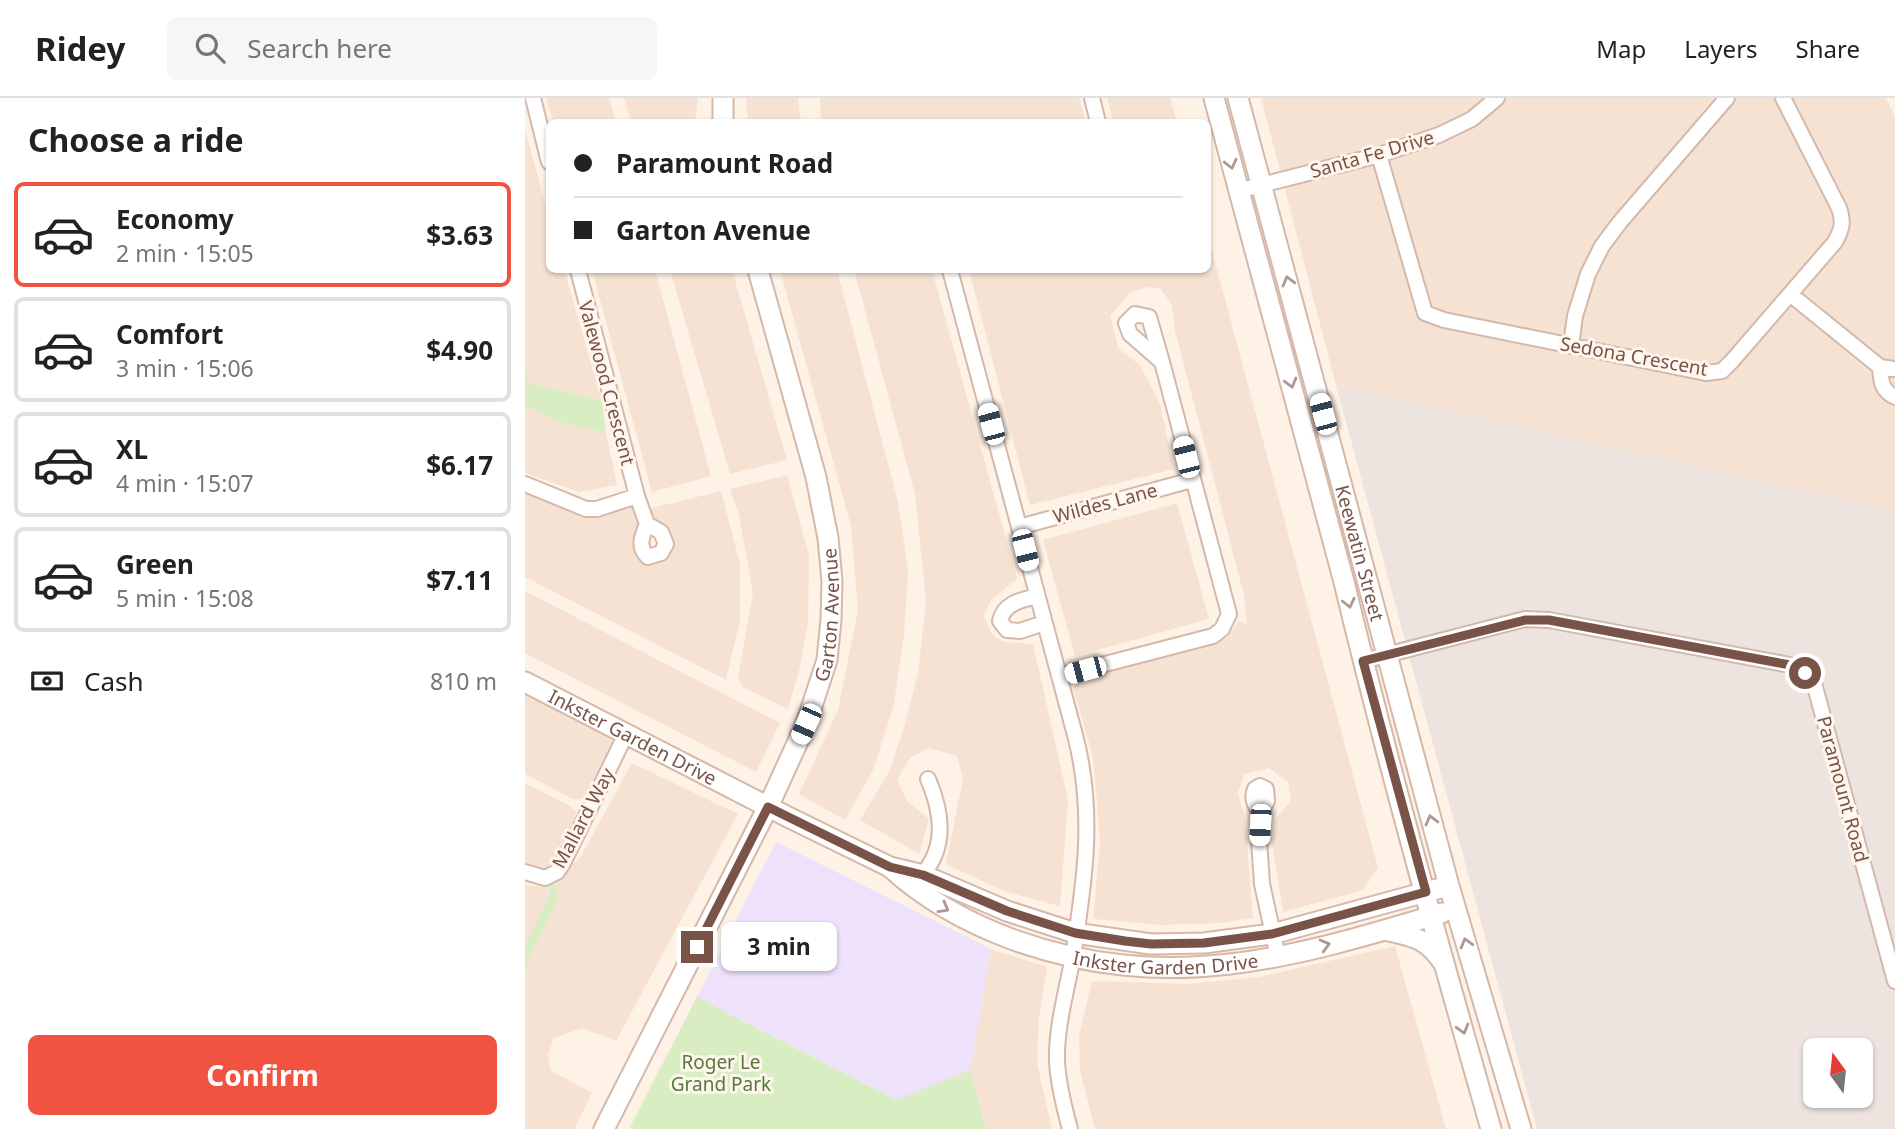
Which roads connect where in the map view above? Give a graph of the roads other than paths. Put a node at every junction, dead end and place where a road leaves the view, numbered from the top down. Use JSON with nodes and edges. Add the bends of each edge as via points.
{"nodes":[{"id":1,"x":533,"y":98,"type":"edge"},
{"id":2,"x":723,"y":98,"type":"edge"},
{"id":3,"x":1092,"y":98,"type":"edge"},
{"id":4,"x":1214,"y":98,"type":"edge"},
{"id":5,"x":1238,"y":98,"type":"edge"},
{"id":6,"x":1497,"y":98,"type":"edge"},
{"id":7,"x":1727,"y":98,"type":"edge"},
{"id":8,"x":1783,"y":98,"type":"edge"},
{"id":9,"x":723,"y":119,"type":"edge"},
{"id":10,"x":1097,"y":119,"type":"edge"},
{"id":11,"x":546,"y":150,"type":"edge"},
{"id":12,"x":1379,"y":155,"type":"junction"},
{"id":13,"x":1262,"y":184,"type":"junction"},
{"id":14,"x":1238,"y":191,"type":"junction"},
{"id":15,"x":579,"y":273,"type":"edge"},
{"id":16,"x":759,"y":273,"type":"edge"},
{"id":17,"x":951,"y":273,"type":"edge"},
{"id":18,"x":1790,"y":294,"type":"junction"},
{"id":19,"x":1571,"y":345,"type":"junction"},
{"id":20,"x":1162,"y":362,"type":"dead end"},
{"id":21,"x":1888,"y":368,"type":"edge"},
{"id":22,"x":1895,"y":397,"type":"edge"},
{"id":23,"x":1192,"y":480,"type":"junction"},
{"id":24,"x":525,"y":485,"type":"edge"},
{"id":25,"x":637,"y":496,"type":"junction"},
{"id":26,"x":647,"y":524,"type":"dead end"},
{"id":27,"x":1019,"y":527,"type":"junction"},
{"id":28,"x":1037,"y":596,"type":"junction"},
{"id":29,"x":1044,"y":624,"type":"junction"},
{"id":30,"x":1386,"y":655,"type":"junction"},
{"id":31,"x":1363,"y":661,"type":"junction"},
{"id":32,"x":1059,"y":676,"type":"junction"},
{"id":33,"x":525,"y":682,"type":"edge"},
{"id":34,"x":626,"y":734,"type":"junction"},
{"id":35,"x":927,"y":779,"type":"dead end"},
{"id":36,"x":768,"y":807,"type":"junction"},
{"id":37,"x":1260,"y":813,"type":"dead end"},
{"id":38,"x":525,"y":872,"type":"edge"},
{"id":39,"x":917,"y":880,"type":"junction"},
{"id":40,"x":1449,"y":886,"type":"junction"},
{"id":41,"x":1426,"y":892,"type":"junction"},
{"id":42,"x":1456,"y":909,"type":"junction"},
{"id":43,"x":1431,"y":916,"type":"junction"},
{"id":44,"x":1384,"y":929,"type":"junction"},
{"id":45,"x":1075,"y":933,"type":"junction"},
{"id":46,"x":1272,"y":934,"type":"junction"},
{"id":47,"x":1278,"y":957,"type":"junction"},
{"id":48,"x":1073,"y":958,"type":"junction"},
{"id":49,"x":1445,"y":964,"type":"junction"},
{"id":50,"x":1895,"y":981,"type":"edge"},
{"id":51,"x":604,"y":1129,"type":"edge"},
{"id":52,"x":1070,"y":1129,"type":"edge"},
{"id":53,"x":1491,"y":1129,"type":"edge"},
{"id":54,"x":1521,"y":1129,"type":"edge"}],
"edges":[{"from":1,"to":11,"type":"street"},
{"from":2,"to":9,"type":"street"},
{"from":3,"to":10,"type":"street"},
{"from":4,"to":14,"type":"street","name":"Keewatin Street","one_way":true},
{"from":5,"to":13,"type":"street","name":"Keewatin Street"},
{"from":6,"to":12,"type":"street","name":"Santa Fe Drive","via":[[1450,130]]},
{"from":7,"to":19,"type":"street","via":[[1602,246],[1588,274]]},
{"from":8,"to":18,"type":"street","name":"Sedona Crescent","via":[[1843,218],[1835,242]]},
{"from":12,"to":13,"type":"street","name":"Santa Fe Drive"},
{"from":12,"to":19,"type":"street","name":"Sedona Crescent","via":[[1426,313]]},
{"from":13,"to":14,"type":"street","name":"Santa Fe Drive"},
{"from":30,"to":13,"type":"street","name":"Keewatin Street","one_way":true},
{"from":14,"to":31,"type":"street","name":"Keewatin Street","one_way":true},
{"from":15,"to":25,"type":"street","name":"Valewood Crescent"},
{"from":16,"to":36,"type":"street","name":"Garton Avenue","via":[[816,477],[832,581],[827,660]]},
{"from":17,"to":27,"type":"street"},
{"from":18,"to":19,"type":"street","name":"Sedona Crescent","via":[[1722,370],[1706,373]]},
{"from":18,"to":21,"type":"street"},
{"from":20,"to":23,"type":"street"},
{"from":21,"to":22,"type":"street","via":[[1881,384]]},
{"from":23,"to":27,"type":"street","name":"Wildes Lane"},
{"from":23,"to":32,"type":"street","via":[[1228,608],[1222,629],[1213,636]]},
{"from":24,"to":25,"type":"street","via":[[586,509]]},
{"from":25,"to":26,"type":"street","name":"Valewood Crescent"},
{"from":27,"to":28,"type":"street"},
{"from":28,"to":29,"type":"street"},
{"from":28,"to":29,"type":"street","via":[[1010,605],[1002,611],[1000,621],[1007,629],[1020,631]]},
{"from":29,"to":32,"type":"street"},
{"from":30,"to":31,"type":"street","name":"Paramount Road"},
{"from":40,"to":30,"type":"street","name":"Keewatin Street","one_way":true},
{"from":30,"to":50,"type":"street","name":"Paramount Road","via":[[1525,620],[1549,620],[1790,665],[1805,673],[1814,683]]},
{"from":31,"to":41,"type":"street","name":"Keewatin Street"},
{"from":32,"to":45,"type":"street","via":[[1081,758],[1087,811],[1086,864]]},
{"from":33,"to":34,"type":"street","name":"Inkster Garden Drive"},
{"from":34,"to":36,"type":"street","name":"Inkster Garden Drive"},
{"from":34,"to":38,"type":"street","name":"Mallard Way","via":[[557,872],[545,878]]},
{"from":35,"to":39,"type":"street","via":[[937,802],[940,828],[934,861]]},
{"from":36,"to":39,"type":"street","name":"Inkster Garden Drive"},
{"from":36,"to":51,"type":"street","name":"Garton Avenue"},
{"from":37,"to":46,"type":"street","via":[[1262,884]]},
{"from":39,"to":45,"type":"street","name":"Inkster Garden Drive"},
{"from":39,"to":48,"type":"street","name":"Inkster Garden Drive","one_way":true,"via":[[939,906],[988,930]]},
{"from":40,"to":41,"type":"street","name":"Inkster Garden Drive"},
{"from":40,"to":42,"type":"street","name":"Keewatin Street"},
{"from":41,"to":43,"type":"street","name":"Keewatin Street"},
{"from":41,"to":46,"type":"street","name":"Inkster Garden Drive"},
{"from":42,"to":43,"type":"street","name":"Inkster Garden Drive"},
{"from":54,"to":42,"type":"street","name":"Keewatin Street","one_way":true},
{"from":43,"to":44,"type":"street","name":"Inkster Garden Drive"},
{"from":43,"to":49,"type":"street","name":"Keewatin Street"},
{"from":47,"to":44,"type":"street","name":"Inkster Garden Drive","one_way":true},
{"from":44,"to":49,"type":"street","via":[[1431,945]]},
{"from":45,"to":46,"type":"street","name":"Inkster Garden Drive","via":[[1151,944]]},
{"from":45,"to":48,"type":"street"},
{"from":46,"to":47,"type":"street"},
{"from":47,"to":48,"type":"street","name":"Inkster Garden Drive","via":[[1186,969]]},
{"from":48,"to":52,"type":"street","via":[[1057,1060]]},
{"from":49,"to":53,"type":"street","name":"Keewatin Street","one_way":true}]}
